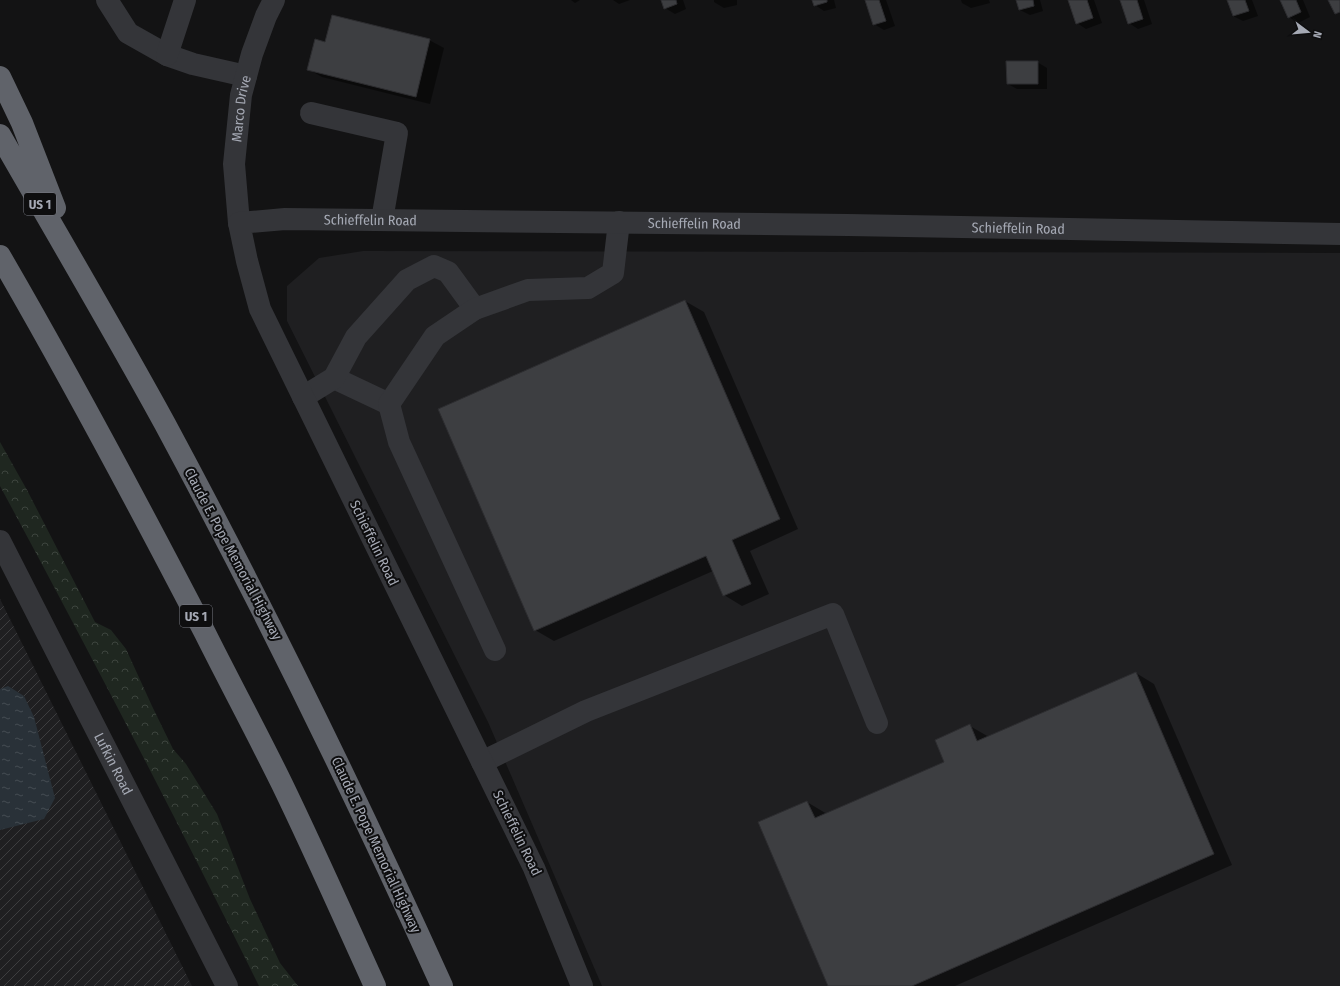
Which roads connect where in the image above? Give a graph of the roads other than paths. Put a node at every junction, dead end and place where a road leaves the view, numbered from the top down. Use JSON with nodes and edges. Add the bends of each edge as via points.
{"nodes":[{"id":1,"x":108,"y":0,"type":"edge"},
{"id":2,"x":185,"y":0,"type":"edge"},
{"id":3,"x":274,"y":0,"type":"edge"},
{"id":4,"x":167,"y":55,"type":"junction"},
{"id":5,"x":246,"y":76,"type":"junction"},
{"id":6,"x":0,"y":77,"type":"edge"},
{"id":7,"x":311,"y":113,"type":"dead end"},
{"id":8,"x":0,"y":135,"type":"edge"},
{"id":9,"x":382,"y":220,"type":"junction"},
{"id":10,"x":619,"y":222,"type":"junction"},
{"id":11,"x":239,"y":223,"type":"junction"},
{"id":12,"x":1340,"y":234,"type":"edge"},
{"id":13,"x":0,"y":256,"type":"edge"},
{"id":14,"x":80,"y":273,"type":"junction"},
{"id":15,"x":475,"y":309,"type":"junction"},
{"id":16,"x":334,"y":378,"type":"junction"},
{"id":17,"x":303,"y":397,"type":"junction"},
{"id":18,"x":389,"y":404,"type":"junction"},
{"id":19,"x":0,"y":541,"type":"edge"},
{"id":20,"x":495,"y":650,"type":"dead end"},
{"id":21,"x":877,"y":723,"type":"dead end"},
{"id":22,"x":482,"y":762,"type":"junction"},
{"id":23,"x":227,"y":986,"type":"edge"},
{"id":24,"x":375,"y":986,"type":"edge"},
{"id":25,"x":442,"y":986,"type":"edge"},
{"id":26,"x":582,"y":986,"type":"edge"}],
"edges":[{"from":1,"to":4,"type":"street","via":[[128,33]]},
{"from":2,"to":4,"type":"street"},
{"from":3,"to":5,"type":"street","name":"Marco Drive"},
{"from":4,"to":5,"type":"street","via":[[193,64]]},
{"from":5,"to":11,"type":"street","name":"Marco Drive","via":[[241,95],[234,164]]},
{"from":6,"to":14,"type":"highway","via":[[22,123]]},
{"from":7,"to":9,"type":"street","via":[[398,133]]},
{"from":8,"to":14,"type":"highway","name":"Claude E. Pope Memorial Highway","number":"US 1"},
{"from":9,"to":10,"type":"street","name":"Schieffelin Road"},
{"from":9,"to":11,"type":"street","name":"Schieffelin Road","via":[[285,219]]},
{"from":10,"to":12,"type":"street","name":"Schieffelin Road"},
{"from":10,"to":15,"type":"street","via":[[613,273],[588,288],[528,290]]},
{"from":11,"to":17,"type":"street","name":"Schieffelin Road","via":[[246,261],[260,309]]},
{"from":13,"to":24,"type":"highway","number":"US 1","via":[[114,458],[281,782]]},
{"from":14,"to":25,"type":"highway","name":"Claude E. Pope Memorial Highway","number":"US 1","via":[[165,424],[275,636],[385,860]]},
{"from":15,"to":16,"type":"street","via":[[448,272],[434,266],[407,280],[356,337]]},
{"from":15,"to":18,"type":"street","via":[[435,336]]},
{"from":16,"to":17,"type":"street"},
{"from":16,"to":18,"type":"street"},
{"from":17,"to":22,"type":"street","name":"Schieffelin Road"},
{"from":18,"to":20,"type":"street","via":[[399,442]]},
{"from":19,"to":23,"type":"street","name":"Lufkin Road"},
{"from":21,"to":22,"type":"street","via":[[833,614],[586,711]]},
{"from":22,"to":26,"type":"street","name":"Schieffelin Road","via":[[534,868]]}]}
